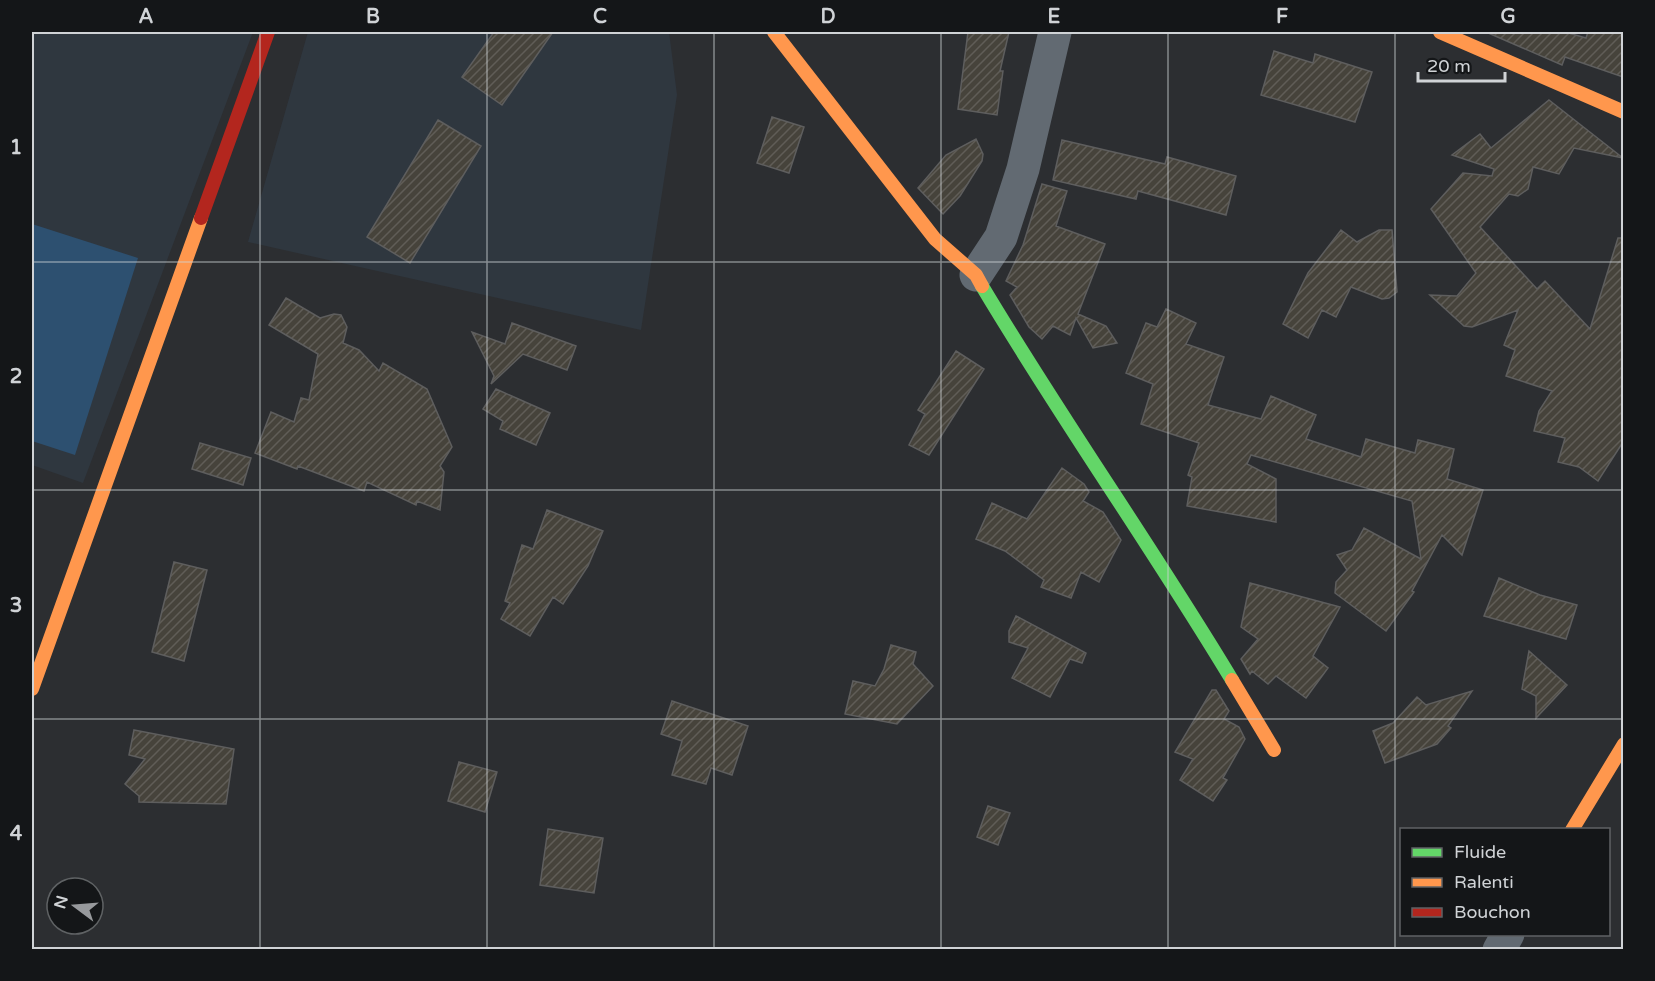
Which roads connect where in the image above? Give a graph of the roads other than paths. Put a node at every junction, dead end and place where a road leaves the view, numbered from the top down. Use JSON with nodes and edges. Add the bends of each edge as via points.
{"nodes":[{"id":1,"x":268,"y":32,"type":"edge"},
{"id":2,"x":774,"y":32,"type":"edge"},
{"id":3,"x":1055,"y":32,"type":"edge"},
{"id":4,"x":1440,"y":32,"type":"edge"},
{"id":5,"x":1623,"y":112,"type":"edge"},
{"id":6,"x":976,"y":275,"type":"junction"},
{"id":7,"x":32,"y":689,"type":"edge"},
{"id":8,"x":1623,"y":744,"type":"edge"},
{"id":9,"x":1274,"y":750,"type":"dead end"},
{"id":10,"x":1573,"y":828,"type":"edge"},
{"id":11,"x":1507,"y":936,"type":"edge"},
{"id":12,"x":1499,"y":950,"type":"edge"}],
"edges":[{"from":1,"to":7,"type":"street"},
{"from":2,"to":6,"type":"street","via":[[935,239]]},
{"from":3,"to":6,"type":"street","via":[[1023,169],[1001,237]]},
{"from":4,"to":5,"type":"street"},
{"from":6,"to":9,"type":"street","via":[[1046,391],[1188,607]]},
{"from":8,"to":10,"type":"street"},
{"from":11,"to":12,"type":"street"}]}
